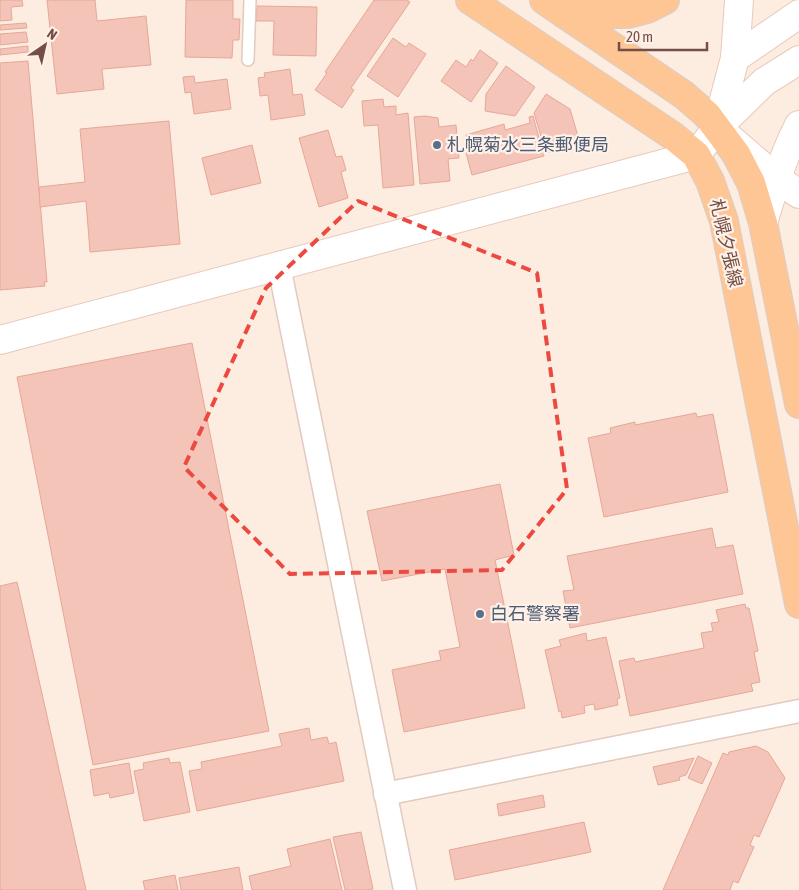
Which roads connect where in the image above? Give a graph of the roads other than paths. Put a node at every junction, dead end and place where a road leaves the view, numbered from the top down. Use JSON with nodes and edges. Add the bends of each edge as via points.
{"nodes":[{"id":1,"x":250,"y":0,"type":"edge"},
{"id":2,"x":470,"y":0,"type":"edge"},
{"id":3,"x":665,"y":0,"type":"edge"},
{"id":4,"x":739,"y":0,"type":"edge"},
{"id":5,"x":554,"y":7,"type":"edge"},
{"id":6,"x":799,"y":14,"type":"edge"},
{"id":7,"x":735,"y":58,"type":"junction"},
{"id":8,"x":248,"y":60,"type":"dead end"},
{"id":9,"x":799,"y":60,"type":"edge"},
{"id":10,"x":799,"y":125,"type":"edge"},
{"id":11,"x":717,"y":128,"type":"junction"},
{"id":12,"x":696,"y":155,"type":"junction"},
{"id":13,"x":788,"y":186,"type":"edge"},
{"id":14,"x":763,"y":223,"type":"junction"},
{"id":15,"x":279,"y":266,"type":"junction"},
{"id":16,"x":0,"y":340,"type":"edge"},
{"id":17,"x":799,"y":404,"type":"edge"},
{"id":18,"x":799,"y":604,"type":"edge"},
{"id":19,"x":799,"y":711,"type":"edge"},
{"id":20,"x":385,"y":794,"type":"junction"},
{"id":21,"x":405,"y":890,"type":"edge"}],
"edges":[{"from":1,"to":8,"type":"lane"},
{"from":2,"to":12,"type":"main road","name":"札幌夕張線","via":[[673,136]]},
{"from":3,"to":5,"type":"main road","via":[[628,14]]},
{"from":4,"to":7,"type":"street"},
{"from":5,"to":11,"type":"main road","via":[[684,95]]},
{"from":6,"to":7,"type":"street"},
{"from":7,"to":11,"type":"street"},
{"from":9,"to":11,"type":"street","via":[[764,82]]},
{"from":10,"to":13,"type":"street","via":[[794,136]]},
{"from":11,"to":12,"type":"street"},
{"from":11,"to":13,"type":"street"},
{"from":11,"to":14,"type":"main road","via":[[751,183]]},
{"from":12,"to":15,"type":"street"},
{"from":12,"to":18,"type":"main road","name":"札幌夕張線","via":[[710,180],[724,222]]},
{"from":13,"to":14,"type":"street"},
{"from":14,"to":17,"type":"main road"},
{"from":15,"to":16,"type":"street"},
{"from":15,"to":20,"type":"street"},
{"from":19,"to":20,"type":"street"},
{"from":20,"to":21,"type":"street"}]}
